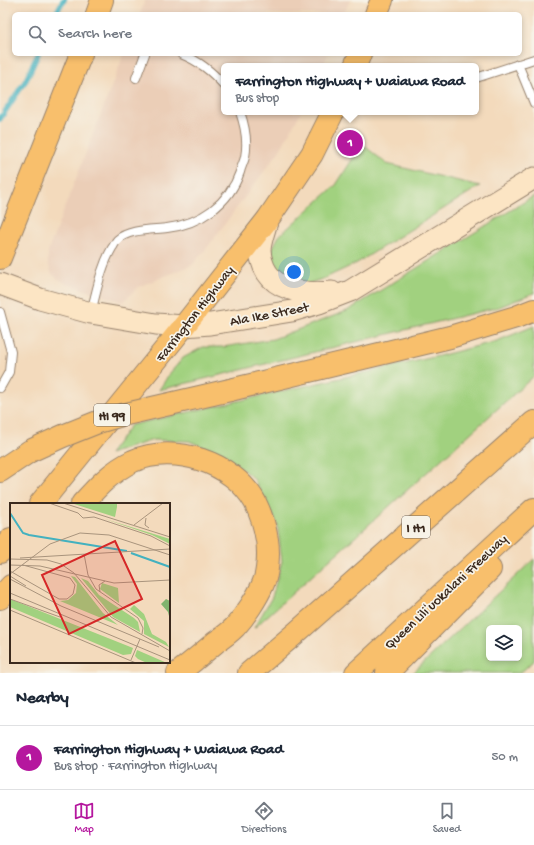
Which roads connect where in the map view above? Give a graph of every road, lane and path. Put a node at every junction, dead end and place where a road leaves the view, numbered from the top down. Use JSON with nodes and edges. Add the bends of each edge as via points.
{"nodes":[{"id":1,"x":102,"y":0,"type":"edge"},
{"id":2,"x":382,"y":0,"type":"edge"},
{"id":3,"x":98,"y":12,"type":"edge"},
{"id":4,"x":377,"y":12,"type":"edge"},
{"id":5,"x":80,"y":56,"type":"edge"},
{"id":6,"x":144,"y":56,"type":"edge"},
{"id":7,"x":186,"y":56,"type":"edge"},
{"id":8,"x":534,"y":59,"type":"edge"},
{"id":9,"x":518,"y":64,"type":"junction"},
{"id":10,"x":479,"y":77,"type":"edge"},
{"id":11,"x":136,"y":78,"type":"dead end"},
{"id":12,"x":221,"y":82,"type":"edge"},
{"id":13,"x":534,"y":103,"type":"edge"},
{"id":14,"x":241,"y":115,"type":"edge"},
{"id":15,"x":332,"y":115,"type":"edge"},
{"id":16,"x":534,"y":178,"type":"edge"},
{"id":17,"x":268,"y":219,"type":"junction"},
{"id":18,"x":0,"y":258,"type":"edge"},
{"id":19,"x":0,"y":284,"type":"edge"},
{"id":20,"x":350,"y":291,"type":"junction"},
{"id":21,"x":534,"y":310,"type":"edge"},
{"id":22,"x":0,"y":312,"type":"edge"},
{"id":23,"x":91,"y":313,"type":"junction"},
{"id":24,"x":184,"y":326,"type":"junction"},
{"id":25,"x":0,"y":388,"type":"edge"},
{"id":26,"x":534,"y":422,"type":"edge"},
{"id":27,"x":0,"y":471,"type":"edge"},
{"id":28,"x":41,"y":503,"type":"edge"},
{"id":29,"x":83,"y":503,"type":"edge"},
{"id":30,"x":534,"y":509,"type":"edge"},
{"id":31,"x":534,"y":524,"type":"edge"},
{"id":32,"x":10,"y":540,"type":"edge"},
{"id":33,"x":0,"y":552,"type":"edge"},
{"id":34,"x":10,"y":587,"type":"edge"},
{"id":35,"x":0,"y":598,"type":"edge"},
{"id":36,"x":297,"y":632,"type":"junction"},
{"id":37,"x":178,"y":673,"type":"edge"},
{"id":38,"x":242,"y":673,"type":"edge"},
{"id":39,"x":249,"y":673,"type":"edge"},
{"id":40,"x":356,"y":673,"type":"edge"},
{"id":41,"x":387,"y":673,"type":"edge"}],
"edges":[{"from":1,"to":3,"type":"main road"},
{"from":2,"to":4,"type":"main road"},
{"from":5,"to":18,"type":"main road"},
{"from":6,"to":11,"type":"lane"},
{"from":7,"to":12,"type":"lane","via":[[211,72]]},
{"from":8,"to":9,"type":"lane"},
{"from":9,"to":10,"type":"lane"},
{"from":9,"to":13,"type":"lane"},
{"from":14,"to":23,"type":"lane","via":[[246,138],[245,157],[229,194],[202,218],[168,228],[129,233],[117,240],[101,274]]},
{"from":15,"to":17,"type":"main road","name":"Farrington Highway","number":"HI 99","via":[[312,154]]},
{"from":16,"to":20,"type":"street","name":"Ala Ike Street"},
{"from":17,"to":20,"type":"street","via":[[260,249],[264,267],[272,280],[303,292]]},
{"from":17,"to":24,"type":"main road","name":"Farrington Highway","number":"HI 99"},
{"from":19,"to":23,"type":"street","name":"Ala Ike Street","via":[[40,299]]},
{"from":20,"to":24,"type":"street","name":"Ala Ike Street","via":[[292,312]]},
{"from":21,"to":27,"type":"main road","bridge":true,"via":[[450,337],[110,418],[30,451]]},
{"from":22,"to":25,"type":"lane","via":[[11,352],[9,372]]},
{"from":23,"to":24,"type":"street","name":"Ala Ike Street"},
{"from":24,"to":28,"type":"main road","name":"Farrington Highway","number":"HI 99"},
{"from":26,"to":36,"type":"main road","number":"I H1"},
{"from":29,"to":37,"type":"main road","via":[[119,469],[134,461],[163,454],[193,457],[221,468],[235,478],[254,501],[266,532],[268,548],[264,583],[255,601],[235,628]]},
{"from":30,"to":40,"type":"main road","name":"Queen Liliʻuokalani Freeway"},
{"from":31,"to":41,"type":"main road"},
{"from":32,"to":33,"type":"main road"},
{"from":34,"to":35,"type":"main road"},
{"from":36,"to":38,"type":"main road"},
{"from":36,"to":39,"type":"main road","number":"I H1"}]}
